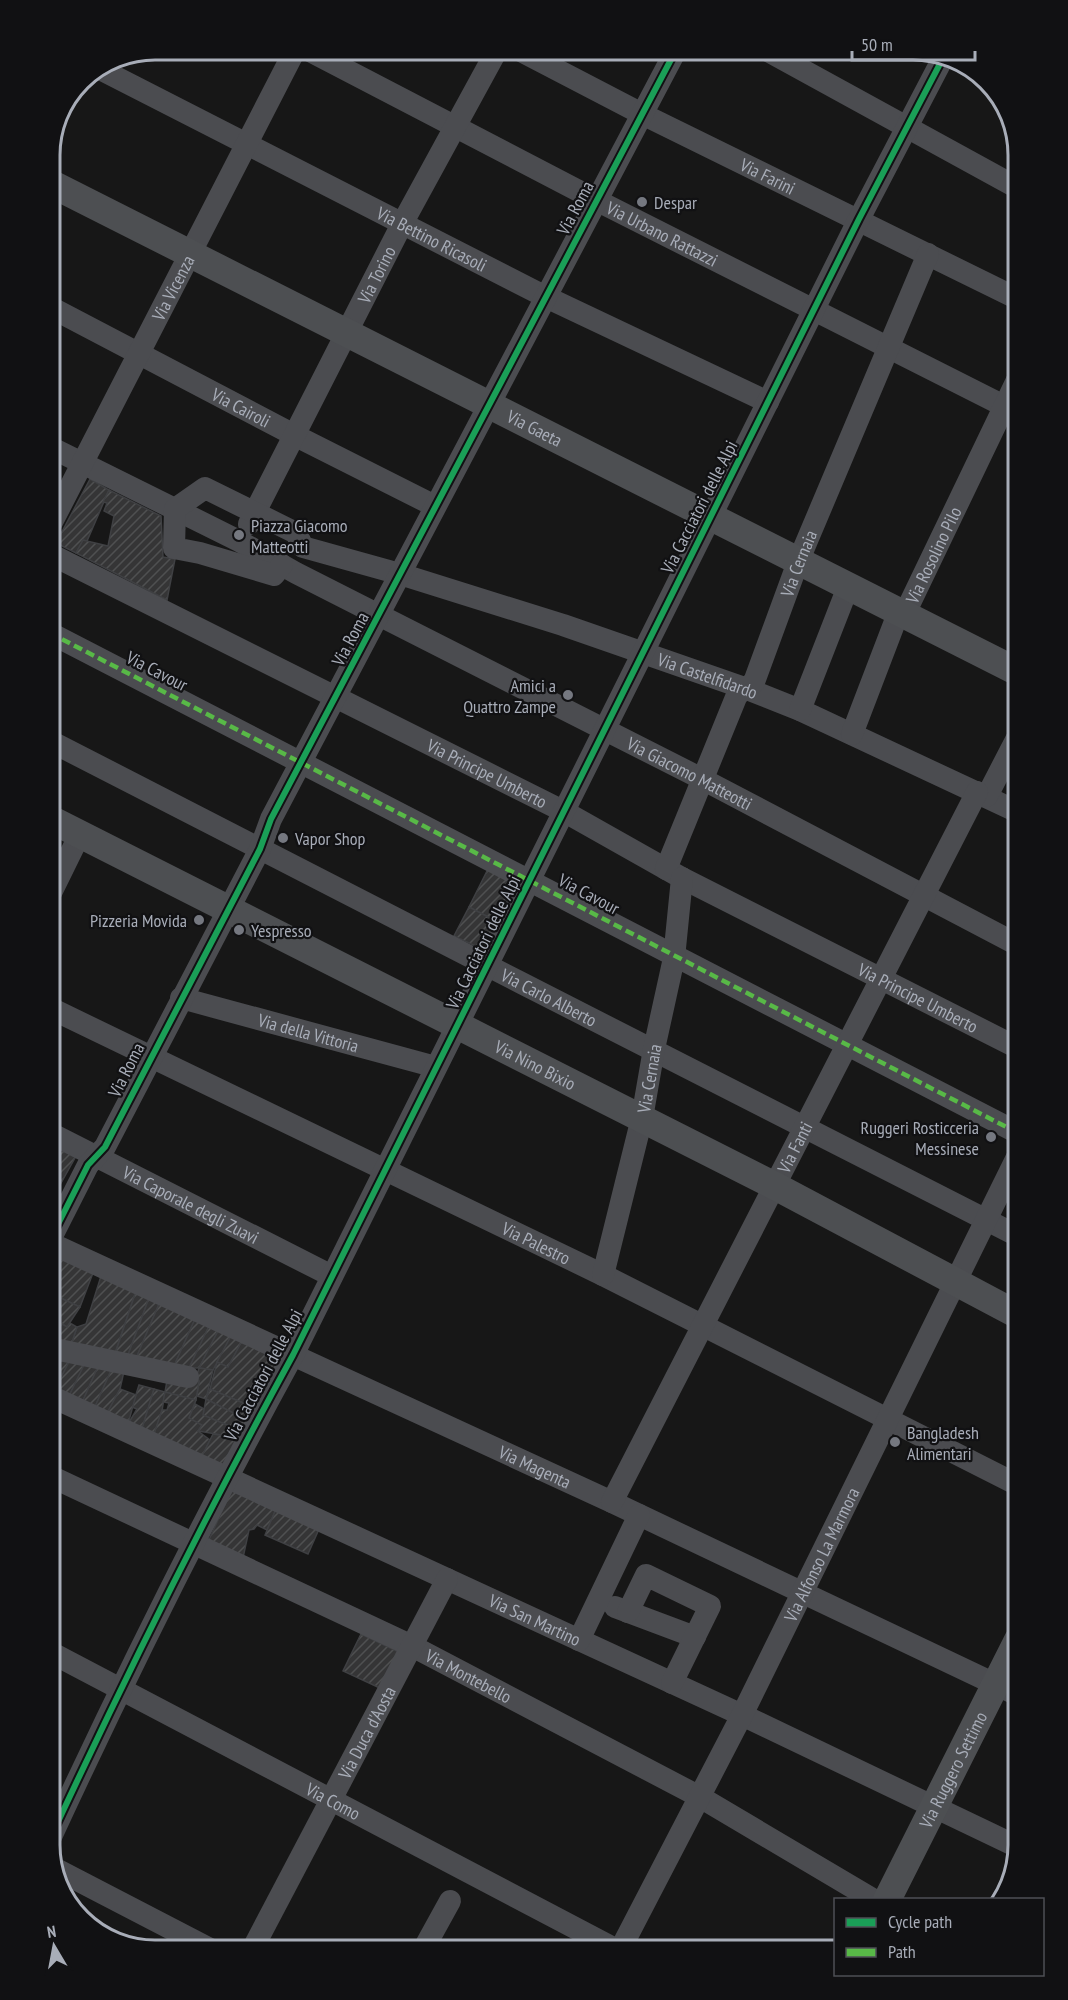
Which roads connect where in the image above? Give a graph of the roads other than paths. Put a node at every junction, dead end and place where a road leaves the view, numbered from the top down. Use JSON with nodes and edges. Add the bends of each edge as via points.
{"nodes":[{"id":1,"x":290,"y":60,"type":"edge"},
{"id":2,"x":327,"y":60,"type":"edge"},
{"id":3,"x":491,"y":60,"type":"edge"},
{"id":4,"x":538,"y":60,"type":"edge"},
{"id":5,"x":671,"y":60,"type":"edge"},
{"id":6,"x":784,"y":60,"type":"edge"},
{"id":7,"x":940,"y":64,"type":"edge"},
{"id":8,"x":108,"y":73,"type":"edge"},
{"id":9,"x":642,"y":114,"type":"junction"},
{"id":10,"x":454,"y":127,"type":"junction"},
{"id":11,"x":906,"y":128,"type":"junction"},
{"id":12,"x":245,"y":143,"type":"junction"},
{"id":13,"x":1008,"y":183,"type":"edge"},
{"id":14,"x":60,"y":188,"type":"edge"},
{"id":15,"x":596,"y":200,"type":"junction"},
{"id":16,"x":859,"y":219,"type":"junction"},
{"id":17,"x":402,"y":224,"type":"junction"},
{"id":18,"x":189,"y":254,"type":"junction"},
{"id":19,"x":928,"y":254,"type":"junction"},
{"id":20,"x":1008,"y":294,"type":"edge"},
{"id":21,"x":546,"y":297,"type":"junction"},
{"id":22,"x":815,"y":309,"type":"junction"},
{"id":23,"x":60,"y":312,"type":"edge"},
{"id":24,"x":346,"y":335,"type":"junction"},
{"id":25,"x":889,"y":347,"type":"junction"},
{"id":26,"x":138,"y":353,"type":"junction"},
{"id":27,"x":768,"y":402,"type":"junction"},
{"id":28,"x":487,"y":405,"type":"junction"},
{"id":29,"x":1008,"y":408,"type":"edge"},
{"id":30,"x":1008,"y":416,"type":"edge"},
{"id":31,"x":296,"y":436,"type":"junction"},
{"id":32,"x":60,"y":452,"type":"edge"},
{"id":33,"x":81,"y":463,"type":"junction"},
{"id":34,"x":60,"y":506,"type":"edge"},
{"id":35,"x":435,"y":506,"type":"junction"},
{"id":36,"x":170,"y":507,"type":"junction"},
{"id":37,"x":258,"y":507,"type":"junction"},
{"id":38,"x":712,"y":517,"type":"junction"},
{"id":39,"x":239,"y":541,"type":"junction"},
{"id":40,"x":60,"y":559,"type":"edge"},
{"id":41,"x":229,"y":561,"type":"junction"},
{"id":42,"x":798,"y":562,"type":"junction"},
{"id":43,"x":289,"y":569,"type":"junction"},
{"id":44,"x":400,"y":574,"type":"junction"},
{"id":45,"x":849,"y":587,"type":"junction"},
{"id":46,"x":902,"y":612,"type":"junction"},
{"id":47,"x":380,"y":615,"type":"junction"},
{"id":48,"x":60,"y":638,"type":"edge"},
{"id":49,"x":642,"y":653,"type":"junction"},
{"id":50,"x":1008,"y":667,"type":"edge"},
{"id":51,"x":747,"y":689,"type":"junction"},
{"id":52,"x":337,"y":697,"type":"junction"},
{"id":53,"x":800,"y":710,"type":"junction"},
{"id":54,"x":606,"y":730,"type":"junction"},
{"id":55,"x":852,"y":734,"type":"junction"},
{"id":56,"x":60,"y":746,"type":"edge"},
{"id":57,"x":1008,"y":752,"type":"edge"},
{"id":58,"x":302,"y":761,"type":"junction"},
{"id":59,"x":704,"y":780,"type":"junction"},
{"id":60,"x":982,"y":794,"type":"junction"},
{"id":61,"x":1008,"y":807,"type":"edge"},
{"id":62,"x":565,"y":812,"type":"junction"},
{"id":63,"x":60,"y":824,"type":"edge"},
{"id":64,"x":80,"y":834,"type":"junction"},
{"id":65,"x":260,"y":849,"type":"junction"},
{"id":66,"x":674,"y":873,"type":"junction"},
{"id":67,"x":60,"y":875,"type":"edge"},
{"id":68,"x":531,"y":880,"type":"junction"},
{"id":69,"x":922,"y":894,"type":"junction"},
{"id":70,"x":228,"y":910,"type":"junction"},
{"id":71,"x":1008,"y":940,"type":"edge"},
{"id":72,"x":675,"y":958,"type":"junction"},
{"id":73,"x":488,"y":964,"type":"junction"},
{"id":74,"x":882,"y":978,"type":"junction"},
{"id":75,"x":181,"y":998,"type":"junction"},
{"id":76,"x":60,"y":1013,"type":"edge"},
{"id":77,"x":459,"y":1025,"type":"junction"},
{"id":78,"x":1008,"y":1043,"type":"edge"},
{"id":79,"x":846,"y":1046,"type":"junction"},
{"id":80,"x":654,"y":1049,"type":"junction"},
{"id":81,"x":150,"y":1056,"type":"junction"},
{"id":82,"x":436,"y":1067,"type":"junction"},
{"id":83,"x":642,"y":1118,"type":"junction"},
{"id":84,"x":1008,"y":1128,"type":"edge"},
{"id":85,"x":804,"y":1129,"type":"junction"},
{"id":86,"x":60,"y":1138,"type":"edge"},
{"id":87,"x":96,"y":1157,"type":"junction"},
{"id":88,"x":386,"y":1170,"type":"junction"},
{"id":89,"x":1008,"y":1176,"type":"edge"},
{"id":90,"x":775,"y":1186,"type":"junction"},
{"id":91,"x":987,"y":1220,"type":"junction"},
{"id":92,"x":60,"y":1222,"type":"edge"},
{"id":93,"x":1008,"y":1231,"type":"edge"},
{"id":94,"x":60,"y":1247,"type":"edge"},
{"id":95,"x":603,"y":1275,"type":"junction"},
{"id":96,"x":332,"y":1276,"type":"junction"},
{"id":97,"x":957,"y":1282,"type":"junction"},
{"id":98,"x":1008,"y":1310,"type":"edge"},
{"id":99,"x":703,"y":1325,"type":"junction"},
{"id":100,"x":60,"y":1350,"type":"edge"},
{"id":101,"x":293,"y":1355,"type":"junction"},
{"id":102,"x":188,"y":1377,"type":"dead end"},
{"id":103,"x":60,"y":1401,"type":"edge"},
{"id":104,"x":889,"y":1418,"type":"junction"},
{"id":105,"x":225,"y":1479,"type":"junction"},
{"id":106,"x":1008,"y":1480,"type":"edge"},
{"id":107,"x":60,"y":1481,"type":"edge"},
{"id":108,"x":612,"y":1502,"type":"junction"},
{"id":109,"x":639,"y":1515,"type":"junction"},
{"id":110,"x":194,"y":1542,"type":"junction"},
{"id":111,"x":447,"y":1579,"type":"junction"},
{"id":112,"x":802,"y":1592,"type":"junction"},
{"id":113,"x":597,"y":1601,"type":"junction"},
{"id":114,"x":628,"y":1612,"type":"junction"},
{"id":115,"x":695,"y":1637,"type":"junction"},
{"id":116,"x":579,"y":1640,"type":"junction"},
{"id":117,"x":412,"y":1646,"type":"junction"},
{"id":118,"x":60,"y":1657,"type":"edge"},
{"id":119,"x":672,"y":1683,"type":"junction"},
{"id":120,"x":120,"y":1688,"type":"junction"},
{"id":121,"x":1007,"y":1689,"type":"edge"},
{"id":122,"x":742,"y":1715,"type":"junction"},
{"id":123,"x":700,"y":1797,"type":"junction"},
{"id":124,"x":331,"y":1799,"type":"junction"},
{"id":125,"x":935,"y":1807,"type":"junction"},
{"id":126,"x":60,"y":1817,"type":"edge"},
{"id":127,"x":1008,"y":1842,"type":"edge"},
{"id":128,"x":65,"y":1874,"type":"edge"},
{"id":129,"x":872,"y":1898,"type":"edge"},
{"id":130,"x":888,"y":1898,"type":"edge"},
{"id":131,"x":450,"y":1901,"type":"dead end"},
{"id":132,"x":193,"y":1940,"type":"edge"},
{"id":133,"x":257,"y":1940,"type":"edge"},
{"id":134,"x":429,"y":1940,"type":"edge"},
{"id":135,"x":599,"y":1940,"type":"edge"},
{"id":136,"x":623,"y":1940,"type":"edge"}],
"edges":[{"from":1,"to":12,"type":"street","name":"Via Vicenza"},
{"from":2,"to":10,"type":"street","name":"Via Urbano Rattazzi"},
{"from":3,"to":10,"type":"street","name":"Via Torino"},
{"from":4,"to":9,"type":"street","name":"Via Farini"},
{"from":5,"to":9,"type":"street","name":"Via Roma"},
{"from":6,"to":11,"type":"street"},
{"from":7,"to":11,"type":"street","name":"Via Cacciatori delle Alpi"},
{"from":8,"to":12,"type":"street","name":"Via Bettino Ricasoli"},
{"from":9,"to":15,"type":"street","name":"Via Roma"},
{"from":9,"to":16,"type":"street","name":"Via Farini"},
{"from":10,"to":15,"type":"street","name":"Via Urbano Rattazzi"},
{"from":10,"to":17,"type":"street","name":"Via Torino"},
{"from":11,"to":13,"type":"street"},
{"from":11,"to":16,"type":"street","name":"Via Cacciatori delle Alpi"},
{"from":12,"to":17,"type":"street","name":"Via Bettino Ricasoli"},
{"from":12,"to":18,"type":"street","name":"Via Vicenza"},
{"from":14,"to":18,"type":"main road","name":"Via Gaeta"},
{"from":15,"to":21,"type":"street","name":"Via Roma"},
{"from":15,"to":22,"type":"street","name":"Via Urbano Rattazzi"},
{"from":16,"to":19,"type":"street","name":"Via Farini"},
{"from":16,"to":22,"type":"street","name":"Via Cacciatori delle Alpi"},
{"from":17,"to":21,"type":"street","name":"Via Bettino Ricasoli"},
{"from":17,"to":24,"type":"street","name":"Via Torino"},
{"from":18,"to":24,"type":"main road","name":"Via Gaeta"},
{"from":18,"to":26,"type":"street","name":"Via Vicenza"},
{"from":19,"to":20,"type":"street","name":"Via Farini"},
{"from":19,"to":25,"type":"street","name":"Via Cernaia"},
{"from":21,"to":27,"type":"street","name":"Via Bettino Ricasoli"},
{"from":21,"to":28,"type":"street","name":"Via Roma"},
{"from":22,"to":25,"type":"street","name":"Via Urbano Rattazzi"},
{"from":22,"to":27,"type":"street","name":"Via Cacciatori delle Alpi"},
{"from":23,"to":26,"type":"street","name":"Via Cairoli"},
{"from":24,"to":28,"type":"main road","name":"Via Gaeta"},
{"from":24,"to":31,"type":"street","name":"Via Torino"},
{"from":25,"to":29,"type":"street","name":"Via Urbano Rattazzi"},
{"from":25,"to":42,"type":"street","name":"Via Cernaia"},
{"from":26,"to":31,"type":"street","name":"Via Cairoli"},
{"from":26,"to":33,"type":"street","name":"Via Vicenza"},
{"from":27,"to":38,"type":"street","name":"Via Cacciatori delle Alpi"},
{"from":28,"to":35,"type":"street","name":"Via Roma"},
{"from":28,"to":38,"type":"main road","name":"Via Gaeta"},
{"from":30,"to":46,"type":"street","name":"Via Rosolino Pilo"},
{"from":31,"to":35,"type":"street","name":"Via Cairoli"},
{"from":31,"to":37,"type":"street","name":"Via Torino"},
{"from":32,"to":33,"type":"street"},
{"from":33,"to":34,"type":"street","name":"Via Vicenza"},
{"from":33,"to":36,"type":"street"},
{"from":35,"to":44,"type":"street","name":"Via Roma"},
{"from":36,"to":37,"type":"street","via":[[205,488]]},
{"from":36,"to":39,"type":"street","name":"Via Giacomo Matteotti"},
{"from":36,"to":41,"type":"street","via":[[174,548]]},
{"from":37,"to":39,"type":"street","name":"Via Torino"},
{"from":37,"to":44,"type":"street","name":"Via Castelfidardo","via":[[296,533],[303,547]]},
{"from":38,"to":42,"type":"main road","name":"Via Gaeta"},
{"from":38,"to":49,"type":"street","name":"Via Cacciatori delle Alpi"},
{"from":39,"to":41,"type":"street","name":"Via Torino"},
{"from":39,"to":43,"type":"street","name":"Via Giacomo Matteotti"},
{"from":40,"to":52,"type":"street","name":"Via Principe Umberto"},
{"from":41,"to":43,"type":"street","via":[[274,575]]},
{"from":42,"to":45,"type":"main road","name":"Via Gaeta"},
{"from":42,"to":51,"type":"street","name":"Via Cernaia","via":[[754,682]]},
{"from":43,"to":47,"type":"street","name":"Via Giacomo Matteotti"},
{"from":44,"to":47,"type":"street","name":"Via Roma"},
{"from":44,"to":49,"type":"street","name":"Via Castelfidardo"},
{"from":45,"to":46,"type":"main road","name":"Via Gaeta"},
{"from":45,"to":53,"type":"street"},
{"from":46,"to":50,"type":"main road","name":"Via Gaeta"},
{"from":46,"to":55,"type":"street","name":"Via Rosolino Pilo"},
{"from":47,"to":52,"type":"street","name":"Via Roma"},
{"from":47,"to":54,"type":"street","name":"Via Giacomo Matteotti"},
{"from":48,"to":58,"type":"street","name":"Via Cavour"},
{"from":49,"to":51,"type":"street","name":"Via Castelfidardo"},
{"from":49,"to":54,"type":"street","name":"Via Cacciatori delle Alpi"},
{"from":51,"to":53,"type":"street","name":"Via Castelfidardo"},
{"from":51,"to":59,"type":"street","name":"Via Cernaia","via":[[737,695]]},
{"from":52,"to":58,"type":"street","name":"Via Roma"},
{"from":52,"to":62,"type":"street","name":"Via Principe Umberto"},
{"from":53,"to":55,"type":"street","name":"Via Castelfidardo"},
{"from":54,"to":59,"type":"street","name":"Via Giacomo Matteotti"},
{"from":54,"to":62,"type":"street","name":"Via Cacciatori delle Alpi"},
{"from":55,"to":60,"type":"street","name":"Via Castelfidardo"},
{"from":56,"to":65,"type":"street","name":"Via Carlo Alberto"},
{"from":57,"to":60,"type":"street","name":"Via Fanti"},
{"from":58,"to":65,"type":"street","name":"Via Roma"},
{"from":58,"to":68,"type":"street","name":"Via Cavour"},
{"from":59,"to":66,"type":"street","name":"Via Cernaia"},
{"from":59,"to":69,"type":"street","name":"Via Giacomo Matteotti"},
{"from":60,"to":61,"type":"street","name":"Via Castelfidardo"},
{"from":60,"to":69,"type":"street","name":"Via Fanti"},
{"from":62,"to":66,"type":"street","name":"Via Principe Umberto"},
{"from":62,"to":68,"type":"street","name":"Via Cacciatori delle Alpi"},
{"from":63,"to":64,"type":"main road","name":"Via Nino Bixio"},
{"from":64,"to":67,"type":"street"},
{"from":64,"to":70,"type":"main road","name":"Via Nino Bixio"},
{"from":65,"to":70,"type":"street","name":"Via Roma"},
{"from":65,"to":73,"type":"street","name":"Via Carlo Alberto"},
{"from":66,"to":72,"type":"street","name":"Via Cernaia"},
{"from":66,"to":74,"type":"street","name":"Via Principe Umberto"},
{"from":68,"to":72,"type":"street","name":"Via Cavour"},
{"from":68,"to":73,"type":"street","name":"Via Cacciatori delle Alpi"},
{"from":69,"to":71,"type":"street","name":"Via Giacomo Matteotti"},
{"from":69,"to":74,"type":"street","name":"Via Fanti"},
{"from":70,"to":75,"type":"street","name":"Via Roma"},
{"from":70,"to":77,"type":"main road","name":"Via Nino Bixio"},
{"from":72,"to":79,"type":"street","name":"Via Cavour"},
{"from":72,"to":80,"type":"street","name":"Via Cernaia"},
{"from":73,"to":77,"type":"street","name":"Via Cacciatori delle Alpi"},
{"from":73,"to":80,"type":"street","name":"Via Carlo Alberto"},
{"from":74,"to":78,"type":"street","name":"Via Principe Umberto"},
{"from":74,"to":79,"type":"street","name":"Via Fanti"},
{"from":75,"to":81,"type":"street","name":"Via Roma"},
{"from":75,"to":82,"type":"street","name":"Via della Vittoria"},
{"from":76,"to":81,"type":"street","name":"Via Palestro"},
{"from":77,"to":82,"type":"street","name":"Via Cacciatori delle Alpi"},
{"from":77,"to":83,"type":"main road","name":"Via Nino Bixio"},
{"from":79,"to":84,"type":"street","name":"Via Cavour"},
{"from":79,"to":85,"type":"street","name":"Via Fanti"},
{"from":80,"to":83,"type":"street","name":"Via Cernaia"},
{"from":80,"to":85,"type":"street","name":"Via Carlo Alberto"},
{"from":81,"to":87,"type":"street","name":"Via Roma","via":[[105,1147]]},
{"from":81,"to":88,"type":"street","name":"Via Palestro"},
{"from":82,"to":88,"type":"street","name":"Via Cacciatori delle Alpi"},
{"from":83,"to":90,"type":"main road","name":"Via Nino Bixio"},
{"from":83,"to":95,"type":"street","name":"Via Cernaia"},
{"from":85,"to":90,"type":"street","name":"Via Fanti"},
{"from":85,"to":91,"type":"street","name":"Via Carlo Alberto"},
{"from":86,"to":87,"type":"street","name":"Via Caporale degli Zuavi"},
{"from":87,"to":92,"type":"street","name":"Via Roma","via":[[88,1165]]},
{"from":87,"to":96,"type":"street","name":"Via Caporale degli Zuavi"},
{"from":88,"to":95,"type":"street","name":"Via Palestro"},
{"from":88,"to":96,"type":"street","name":"Via Cacciatori delle Alpi"},
{"from":89,"to":91,"type":"street","name":"Via Alfonso La Marmora"},
{"from":90,"to":97,"type":"main road","name":"Via Nino Bixio"},
{"from":90,"to":99,"type":"street","name":"Via Fanti"},
{"from":91,"to":93,"type":"street","name":"Via Carlo Alberto"},
{"from":91,"to":97,"type":"street","name":"Via Alfonso La Marmora"},
{"from":94,"to":101,"type":"street","name":"Via Magenta"},
{"from":95,"to":99,"type":"street","name":"Via Palestro"},
{"from":96,"to":101,"type":"street","name":"Via Cacciatori delle Alpi"},
{"from":97,"to":98,"type":"main road","name":"Via Nino Bixio"},
{"from":97,"to":104,"type":"street","name":"Via Alfonso La Marmora"},
{"from":99,"to":104,"type":"street","name":"Via Palestro"},
{"from":99,"to":108,"type":"street","name":"Via Fanti"},
{"from":100,"to":102,"type":"street"},
{"from":101,"to":105,"type":"street","name":"Via Cacciatori delle Alpi"},
{"from":101,"to":108,"type":"street","name":"Via Magenta"},
{"from":103,"to":105,"type":"street","name":"Via San Martino"},
{"from":104,"to":106,"type":"street","name":"Via Palestro"},
{"from":104,"to":112,"type":"street","name":"Via Alfonso La Marmora"},
{"from":105,"to":110,"type":"street","name":"Via Cacciatori delle Alpi"},
{"from":105,"to":111,"type":"street","name":"Via San Martino"},
{"from":107,"to":110,"type":"street","name":"Via Montebello"},
{"from":108,"to":109,"type":"street","name":"Via Magenta"},
{"from":109,"to":112,"type":"street","name":"Via Magenta"},
{"from":109,"to":113,"type":"street"},
{"from":110,"to":117,"type":"street","name":"Via Montebello"},
{"from":110,"to":120,"type":"street","name":"Via Cacciatori delle Alpi"},
{"from":111,"to":116,"type":"street","name":"Via San Martino"},
{"from":111,"to":117,"type":"street","name":"Via Duca d'Aosta"},
{"from":112,"to":121,"type":"street","name":"Via Magenta"},
{"from":112,"to":122,"type":"street","name":"Via Alfonso La Marmora"},
{"from":113,"to":114,"type":"street"},
{"from":113,"to":116,"type":"street"},
{"from":114,"to":115,"type":"street"},
{"from":114,"to":115,"type":"street","via":[[646,1575],[710,1606]]},
{"from":115,"to":119,"type":"street"},
{"from":116,"to":119,"type":"street","name":"Via San Martino"},
{"from":117,"to":123,"type":"street","name":"Via Montebello"},
{"from":117,"to":124,"type":"street","name":"Via Duca d'Aosta"},
{"from":118,"to":120,"type":"street","name":"Via Como"},
{"from":119,"to":122,"type":"street","name":"Via San Martino"},
{"from":120,"to":124,"type":"street","name":"Via Como"},
{"from":120,"to":126,"type":"street","name":"Via Cacciatori delle Alpi"},
{"from":121,"to":125,"type":"main road","name":"Via Ruggero Settimo"},
{"from":122,"to":123,"type":"street","name":"Via Alfonso La Marmora"},
{"from":122,"to":125,"type":"street","name":"Via San Martino"},
{"from":123,"to":129,"type":"street","name":"Via Montebello"},
{"from":123,"to":136,"type":"street","name":"Via Alfonso La Marmora"},
{"from":124,"to":133,"type":"street","name":"Via Duca d'Aosta"},
{"from":124,"to":135,"type":"street","name":"Via Como"},
{"from":125,"to":127,"type":"street","name":"Via San Martino"},
{"from":125,"to":130,"type":"main road","name":"Via Ruggero Settimo"},
{"from":128,"to":132,"type":"street"},
{"from":131,"to":134,"type":"street"}]}
